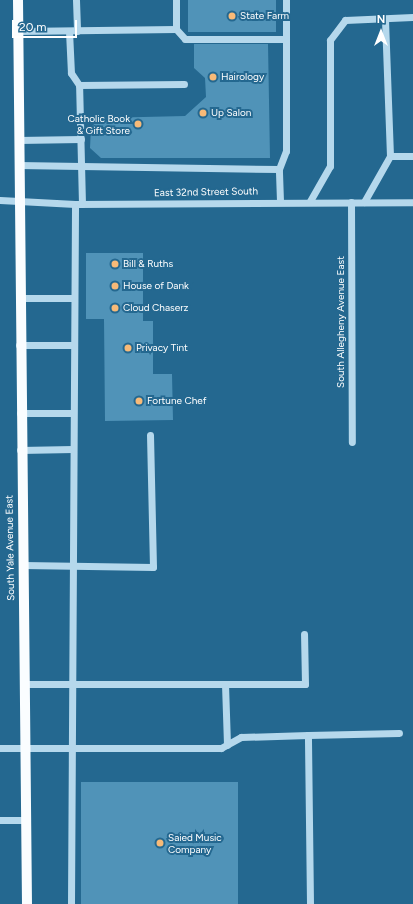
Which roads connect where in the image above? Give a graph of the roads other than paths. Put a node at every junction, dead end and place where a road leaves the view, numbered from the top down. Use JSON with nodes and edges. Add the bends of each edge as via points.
{"nodes":[{"id":1,"x":18,"y":0,"type":"edge"},
{"id":2,"x":76,"y":0,"type":"edge"},
{"id":3,"x":176,"y":0,"type":"edge"},
{"id":4,"x":286,"y":0,"type":"edge"},
{"id":5,"x":413,"y":17,"type":"edge"},
{"id":6,"x":385,"y":19,"type":"junction"},
{"id":7,"x":176,"y":30,"type":"junction"},
{"id":8,"x":18,"y":31,"type":"junction"},
{"id":9,"x":73,"y":31,"type":"junction"},
{"id":10,"x":286,"y":38,"type":"junction"},
{"id":11,"x":184,"y":84,"type":"dead end"},
{"id":12,"x":79,"y":85,"type":"junction"},
{"id":13,"x":81,"y":139,"type":"junction"},
{"id":14,"x":18,"y":140,"type":"junction"},
{"id":15,"x":390,"y":156,"type":"junction"},
{"id":16,"x":413,"y":156,"type":"edge"},
{"id":17,"x":18,"y":165,"type":"junction"},
{"id":18,"x":82,"y":167,"type":"junction"},
{"id":19,"x":279,"y":169,"type":"junction"},
{"id":20,"x":0,"y":200,"type":"edge"},
{"id":21,"x":310,"y":200,"type":"junction"},
{"id":22,"x":280,"y":201,"type":"junction"},
{"id":23,"x":351,"y":202,"type":"junction"},
{"id":24,"x":364,"y":202,"type":"junction"},
{"id":25,"x":413,"y":202,"type":"edge"},
{"id":26,"x":18,"y":203,"type":"junction"},
{"id":27,"x":79,"y":204,"type":"junction"},
{"id":28,"x":19,"y":298,"type":"junction"},
{"id":29,"x":74,"y":298,"type":"junction"},
{"id":30,"x":19,"y":345,"type":"junction"},
{"id":31,"x":74,"y":345,"type":"junction"},
{"id":32,"x":20,"y":413,"type":"junction"},
{"id":33,"x":73,"y":413,"type":"junction"},
{"id":34,"x":150,"y":435,"type":"dead end"},
{"id":35,"x":352,"y":442,"type":"dead end"},
{"id":36,"x":73,"y":449,"type":"junction"},
{"id":37,"x":20,"y":450,"type":"junction"},
{"id":38,"x":23,"y":565,"type":"junction"},
{"id":39,"x":72,"y":566,"type":"junction"},
{"id":40,"x":304,"y":634,"type":"dead end"},
{"id":41,"x":25,"y":684,"type":"junction"},
{"id":42,"x":73,"y":684,"type":"junction"},
{"id":43,"x":225,"y":684,"type":"junction"},
{"id":44,"x":399,"y":733,"type":"dead end"},
{"id":45,"x":308,"y":735,"type":"junction"},
{"id":46,"x":227,"y":745,"type":"junction"},
{"id":47,"x":0,"y":748,"type":"edge"},
{"id":48,"x":26,"y":748,"type":"junction"},
{"id":49,"x":74,"y":748,"type":"junction"},
{"id":50,"x":0,"y":820,"type":"edge"},
{"id":51,"x":27,"y":820,"type":"junction"},
{"id":52,"x":27,"y":904,"type":"edge"},
{"id":53,"x":71,"y":904,"type":"edge"},
{"id":54,"x":310,"y":904,"type":"edge"}],
"edges":[{"from":1,"to":8,"type":"main road","name":"South Yale Avenue East"},
{"from":2,"to":9,"type":"street"},
{"from":3,"to":7,"type":"street"},
{"from":4,"to":10,"type":"street"},
{"from":5,"to":6,"type":"street"},
{"from":6,"to":15,"type":"street"},
{"from":6,"to":21,"type":"street","via":[[344,20],[330,40],[330,166]]},
{"from":7,"to":9,"type":"street"},
{"from":7,"to":10,"type":"street","via":[[185,39]]},
{"from":8,"to":9,"type":"street"},
{"from":8,"to":14,"type":"main road","name":"South Yale Avenue East"},
{"from":9,"to":12,"type":"street","via":[[71,73]]},
{"from":10,"to":19,"type":"street","via":[[286,150]]},
{"from":11,"to":12,"type":"street"},
{"from":12,"to":13,"type":"street"},
{"from":13,"to":14,"type":"street"},
{"from":13,"to":18,"type":"street"},
{"from":14,"to":17,"type":"main road","name":"South Yale Avenue East"},
{"from":15,"to":16,"type":"street"},
{"from":15,"to":24,"type":"street"},
{"from":17,"to":18,"type":"street"},
{"from":17,"to":26,"type":"main road","name":"South Yale Avenue East"},
{"from":18,"to":19,"type":"street"},
{"from":18,"to":27,"type":"street"},
{"from":19,"to":22,"type":"street"},
{"from":20,"to":26,"type":"street","name":"East 32nd Street South"},
{"from":21,"to":22,"type":"street","name":"East 32nd Street South"},
{"from":21,"to":23,"type":"street","name":"East 32nd Street South"},
{"from":22,"to":27,"type":"street","name":"East 32nd Street South"},
{"from":23,"to":24,"type":"street","name":"East 32nd Street South"},
{"from":23,"to":35,"type":"street","name":"South Allegheny Avenue East"},
{"from":24,"to":25,"type":"street","name":"East 32nd Street South"},
{"from":26,"to":27,"type":"street","name":"East 32nd Street South"},
{"from":26,"to":28,"type":"main road","name":"South Yale Avenue East"},
{"from":27,"to":29,"type":"street"},
{"from":28,"to":29,"type":"street"},
{"from":28,"to":30,"type":"main road","name":"South Yale Avenue East"},
{"from":29,"to":31,"type":"street"},
{"from":30,"to":31,"type":"street"},
{"from":30,"to":32,"type":"main road","name":"South Yale Avenue East"},
{"from":31,"to":33,"type":"street"},
{"from":32,"to":33,"type":"street"},
{"from":32,"to":37,"type":"main road","name":"South Yale Avenue East"},
{"from":33,"to":36,"type":"street"},
{"from":34,"to":39,"type":"street","via":[[153,567]]},
{"from":36,"to":37,"type":"street"},
{"from":36,"to":39,"type":"street"},
{"from":37,"to":38,"type":"main road","name":"South Yale Avenue East"},
{"from":38,"to":39,"type":"street"},
{"from":38,"to":41,"type":"main road","name":"South Yale Avenue East"},
{"from":39,"to":42,"type":"street"},
{"from":40,"to":43,"type":"street","via":[[305,684]]},
{"from":41,"to":42,"type":"street"},
{"from":41,"to":48,"type":"main road","name":"South Yale Avenue East"},
{"from":42,"to":43,"type":"street"},
{"from":42,"to":49,"type":"street"},
{"from":43,"to":46,"type":"street"},
{"from":44,"to":45,"type":"street"},
{"from":45,"to":46,"type":"street","via":[[241,737]]},
{"from":45,"to":54,"type":"street"},
{"from":46,"to":49,"type":"street"},
{"from":47,"to":48,"type":"street"},
{"from":48,"to":49,"type":"street"},
{"from":48,"to":51,"type":"main road","name":"South Yale Avenue East"},
{"from":49,"to":53,"type":"street"},
{"from":50,"to":51,"type":"street"},
{"from":51,"to":52,"type":"main road","name":"South Yale Avenue East"}]}
